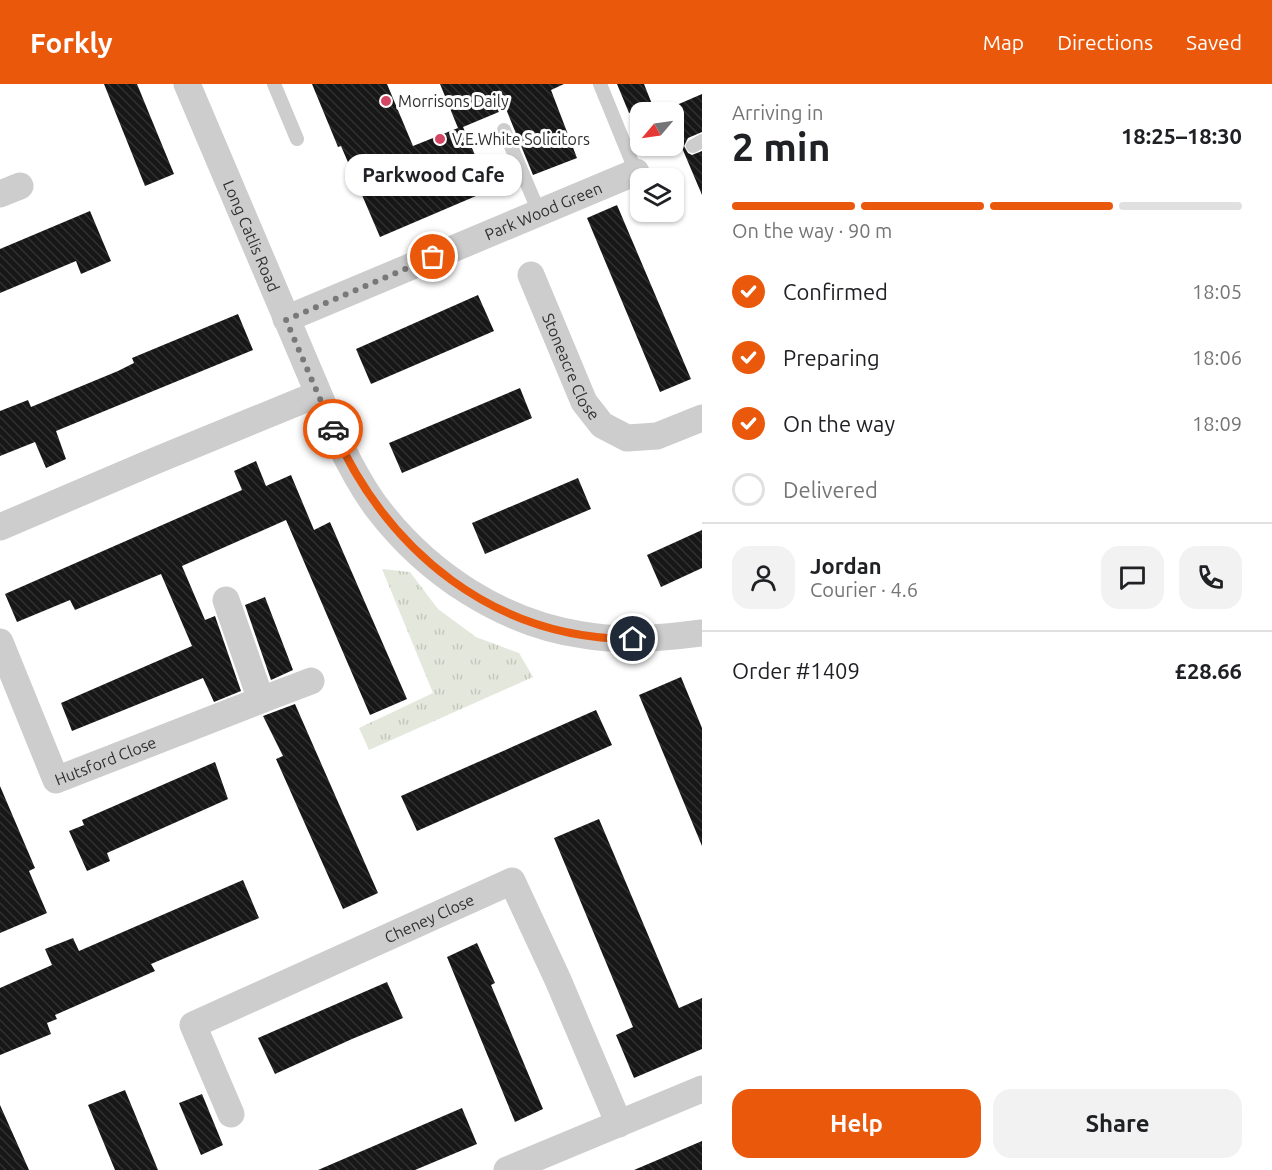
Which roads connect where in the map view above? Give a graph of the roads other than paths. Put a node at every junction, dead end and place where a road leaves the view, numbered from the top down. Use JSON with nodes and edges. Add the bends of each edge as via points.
{"nodes":[{"id":1,"x":274,"y":84,"type":"edge"},
{"id":2,"x":600,"y":84,"type":"edge"},
{"id":3,"x":194,"y":86,"type":"edge"},
{"id":4,"x":504,"y":130,"type":"dead end"},
{"id":5,"x":297,"y":139,"type":"dead end"},
{"id":6,"x":634,"y":168,"type":"edge"},
{"id":7,"x":630,"y":174,"type":"edge"},
{"id":8,"x":539,"y":212,"type":"junction"},
{"id":9,"x":531,"y":275,"type":"dead end"},
{"id":10,"x":286,"y":320,"type":"junction"},
{"id":11,"x":318,"y":394,"type":"junction"},
{"id":12,"x":702,"y":418,"type":"edge"},
{"id":13,"x":0,"y":527,"type":"edge"},
{"id":14,"x":226,"y":600,"type":"dead end"},
{"id":15,"x":702,"y":633,"type":"edge"},
{"id":16,"x":0,"y":642,"type":"edge"},
{"id":17,"x":310,"y":681,"type":"dead end"},
{"id":18,"x":261,"y":700,"type":"junction"},
{"id":19,"x":702,"y":1089,"type":"edge"},
{"id":20,"x":231,"y":1114,"type":"dead end"},
{"id":21,"x":619,"y":1124,"type":"junction"},
{"id":22,"x":507,"y":1170,"type":"edge"}],
"edges":[{"from":1,"to":5,"type":"lane"},
{"from":2,"to":6,"type":"lane"},
{"from":3,"to":10,"type":"street","name":"Long Catlis Road"},
{"from":4,"to":8,"type":"lane"},
{"from":7,"to":8,"type":"street","name":"Park Wood Green"},
{"from":8,"to":10,"type":"street","name":"Park Wood Green"},
{"from":9,"to":12,"type":"street","name":"Stoneacre Close","via":[[584,402],[602,425],[627,438],[657,436]]},
{"from":10,"to":11,"type":"street","name":"Long Catlis Road"},
{"from":11,"to":13,"type":"street"},
{"from":11,"to":15,"type":"street","name":"Long Catlis Road","via":[[351,466],[378,508],[411,545],[461,587],[517,617],[584,636],[651,639]]},
{"from":14,"to":18,"type":"street"},
{"from":16,"to":18,"type":"street","name":"Hutsford Close","via":[[56,780]]},
{"from":17,"to":18,"type":"street","name":"Hutsford Close"},
{"from":19,"to":21,"type":"street"},
{"from":20,"to":21,"type":"street","name":"Cheney Close","via":[[193,1025],[512,881]]},
{"from":21,"to":22,"type":"street"}]}
